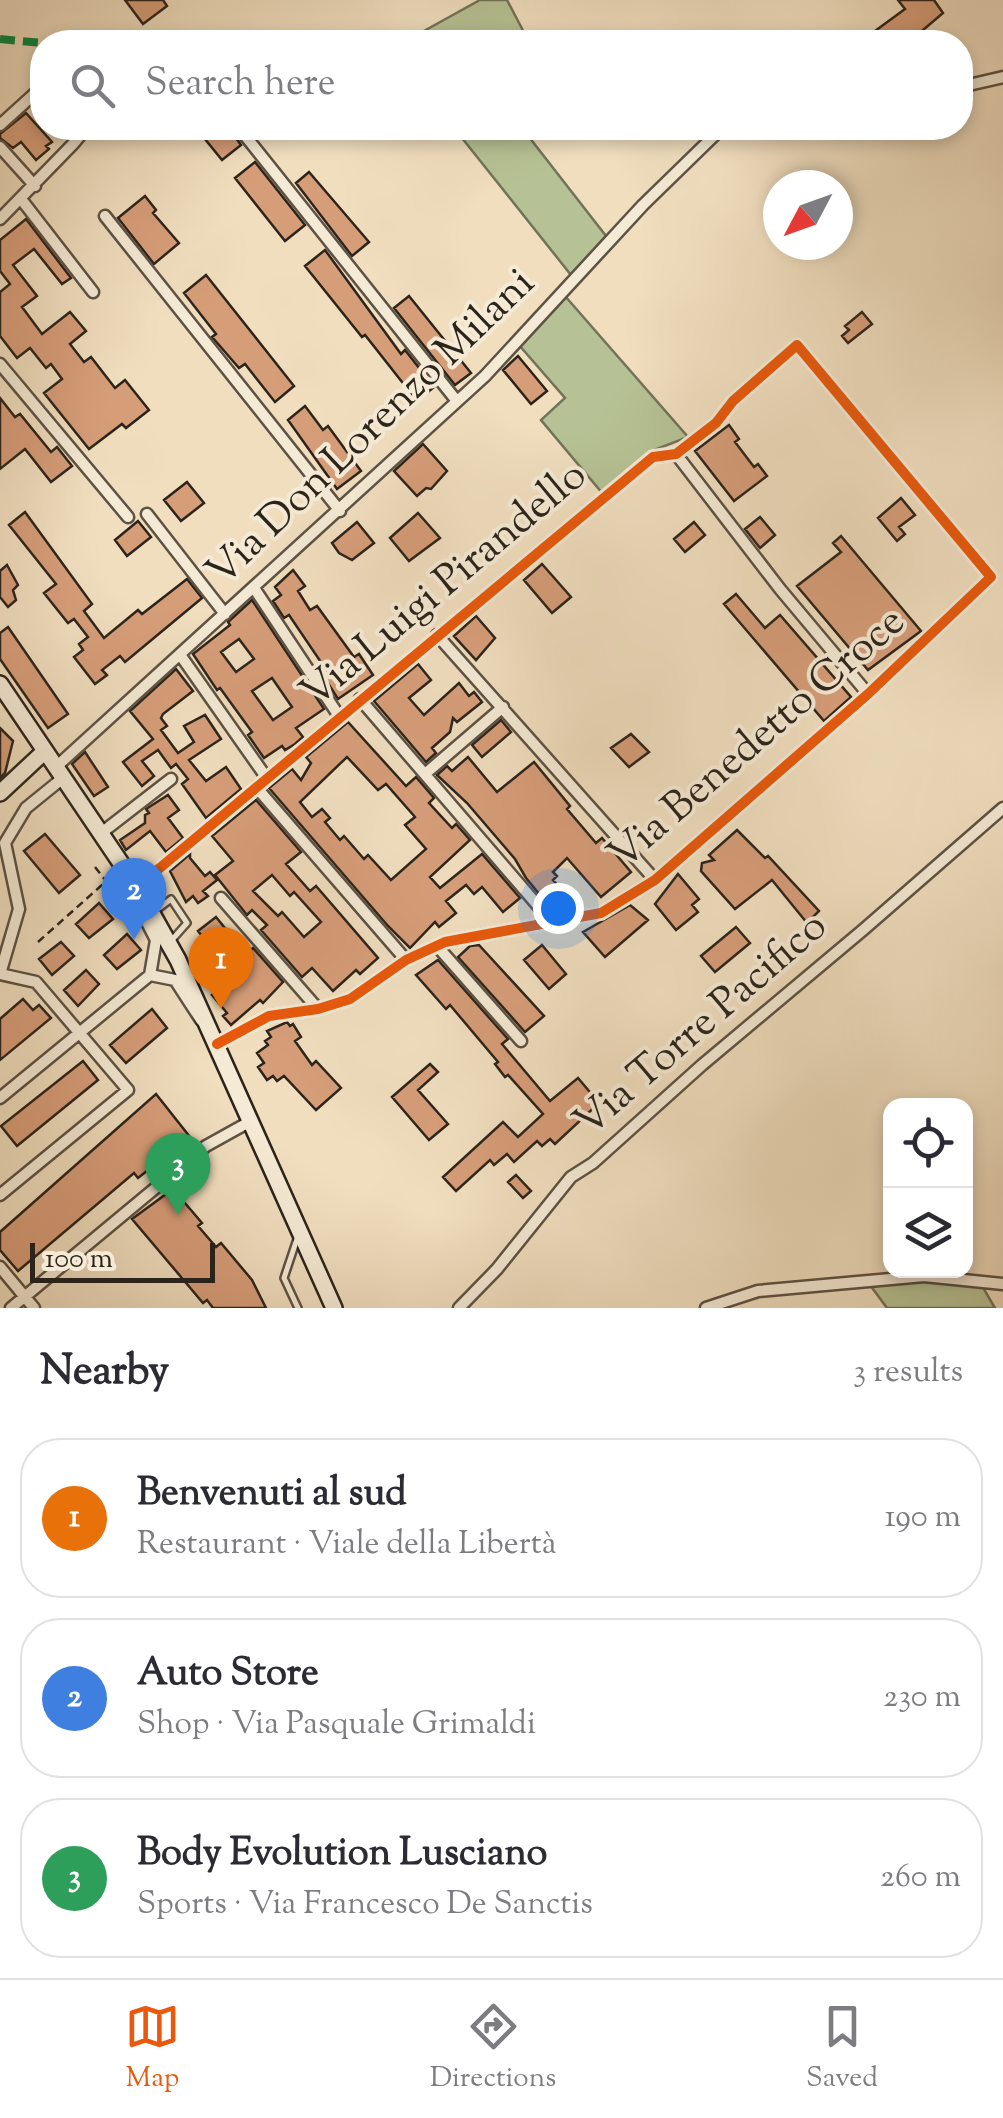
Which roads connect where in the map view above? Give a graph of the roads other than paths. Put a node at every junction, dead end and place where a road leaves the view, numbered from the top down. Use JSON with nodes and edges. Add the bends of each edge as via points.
{"nodes":[{"id":1,"x":1003,"y":78,"type":"edge"},
{"id":2,"x":973,"y":84,"type":"edge"},
{"id":3,"x":30,"y":98,"type":"edge"},
{"id":4,"x":0,"y":125,"type":"edge"},
{"id":5,"x":76,"y":140,"type":"edge"},
{"id":6,"x":249,"y":140,"type":"edge"},
{"id":7,"x":710,"y":140,"type":"edge"},
{"id":8,"x":0,"y":147,"type":"edge"},
{"id":9,"x":35,"y":186,"type":"junction"},
{"id":10,"x":21,"y":200,"type":"junction"},
{"id":11,"x":105,"y":216,"type":"dead end"},
{"id":12,"x":0,"y":219,"type":"edge"},
{"id":13,"x":93,"y":292,"type":"dead end"},
{"id":14,"x":0,"y":364,"type":"edge"},
{"id":15,"x":456,"y":400,"type":"junction"},
{"id":16,"x":676,"y":454,"type":"junction"},
{"id":17,"x":340,"y":511,"type":"junction"},
{"id":18,"x":148,"y":514,"type":"dead end"},
{"id":19,"x":128,"y":517,"type":"dead end"},
{"id":20,"x":992,"y":577,"type":"joint"},
{"id":21,"x":254,"y":588,"type":"junction"},
{"id":22,"x":225,"y":614,"type":"junction"},
{"id":23,"x":437,"y":636,"type":"junction"},
{"id":24,"x":181,"y":656,"type":"junction"},
{"id":25,"x":0,"y":684,"type":"edge"},
{"id":26,"x":868,"y":694,"type":"junction"},
{"id":27,"x":360,"y":699,"type":"junction"},
{"id":28,"x":503,"y":707,"type":"junction"},
{"id":29,"x":339,"y":716,"type":"junction"},
{"id":30,"x":44,"y":751,"type":"junction"},
{"id":31,"x":60,"y":773,"type":"junction"},
{"id":32,"x":424,"y":774,"type":"junction"},
{"id":33,"x":266,"y":777,"type":"junction"},
{"id":34,"x":171,"y":778,"type":"dead end"},
{"id":35,"x":257,"y":788,"type":"junction"},
{"id":36,"x":0,"y":793,"type":"edge"},
{"id":37,"x":1003,"y":808,"type":"edge"},
{"id":38,"x":100,"y":834,"type":"junction"},
{"id":39,"x":655,"y":880,"type":"junction"},
{"id":40,"x":138,"y":888,"type":"junction"},
{"id":41,"x":221,"y":898,"type":"dead end"},
{"id":42,"x":152,"y":914,"type":"junction"},
{"id":43,"x":552,"y":922,"type":"junction"},
{"id":44,"x":168,"y":943,"type":"junction"},
{"id":45,"x":437,"y":946,"type":"junction"},
{"id":46,"x":406,"y":960,"type":"junction"},
{"id":47,"x":0,"y":974,"type":"edge"},
{"id":48,"x":150,"y":975,"type":"junction"},
{"id":49,"x":318,"y":1009,"type":"junction"},
{"id":50,"x":209,"y":1027,"type":"junction"},
{"id":51,"x":78,"y":1032,"type":"junction"},
{"id":52,"x":521,"y":1041,"type":"dead end"},
{"id":53,"x":217,"y":1044,"type":"junction"},
{"id":54,"x":0,"y":1098,"type":"edge"},
{"id":55,"x":251,"y":1120,"type":"junction"},
{"id":56,"x":0,"y":1195,"type":"edge"},
{"id":57,"x":300,"y":1232,"type":"junction"},
{"id":58,"x":0,"y":1267,"type":"edge"},
{"id":59,"x":1003,"y":1284,"type":"edge"},
{"id":60,"x":25,"y":1298,"type":"junction"},
{"id":61,"x":11,"y":1308,"type":"edge"},
{"id":62,"x":34,"y":1308,"type":"edge"},
{"id":63,"x":298,"y":1308,"type":"edge"},
{"id":64,"x":334,"y":1308,"type":"edge"},
{"id":65,"x":459,"y":1308,"type":"edge"},
{"id":66,"x":706,"y":1308,"type":"edge"}],
"edges":[{"from":1,"to":2,"type":"street"},
{"from":3,"to":4,"type":"street"},
{"from":5,"to":9,"type":"street"},
{"from":6,"to":15,"type":"street"},
{"from":7,"to":15,"type":"street","name":"Via Don Lorenzo Milani"},
{"from":8,"to":9,"type":"street"},
{"from":9,"to":10,"type":"street"},
{"from":10,"to":12,"type":"street"},
{"from":10,"to":13,"type":"street"},
{"from":11,"to":17,"type":"street"},
{"from":14,"to":19,"type":"street"},
{"from":15,"to":17,"type":"street","name":"Via Don Lorenzo Milani"},
{"from":16,"to":20,"type":"street","name":"Via Luigi Pirandello","via":[[797,345]]},
{"from":16,"to":23,"type":"street","name":"Via Luigi Pirandello","via":[[652,457]]},
{"from":16,"to":26,"type":"street"},
{"from":17,"to":21,"type":"street","name":"Via Don Lorenzo Milani"},
{"from":18,"to":22,"type":"street"},
{"from":20,"to":26,"type":"street","name":"Via Benedetto Croce"},
{"from":21,"to":22,"type":"street","name":"Via Don Lorenzo Milani"},
{"from":21,"to":29,"type":"street"},
{"from":22,"to":24,"type":"street","name":"Via Don Lorenzo Milani"},
{"from":23,"to":27,"type":"street","name":"Via Luigi Pirandello"},
{"from":23,"to":28,"type":"street"},
{"from":24,"to":31,"type":"street","name":"Via Don Lorenzo Milani"},
{"from":24,"to":33,"type":"street"},
{"from":25,"to":30,"type":"main road"},
{"from":26,"to":39,"type":"street","name":"Via Benedetto Croce"},
{"from":27,"to":29,"type":"street","name":"Via Luigi Pirandello"},
{"from":27,"to":32,"type":"street"},
{"from":28,"to":32,"type":"street"},
{"from":28,"to":39,"type":"street"},
{"from":29,"to":33,"type":"street","name":"Via Luigi Pirandello"},
{"from":30,"to":31,"type":"main road"},
{"from":30,"to":36,"type":"main road"},
{"from":31,"to":38,"type":"main road"},
{"from":31,"to":47,"type":"street","name":"Via Don Lorenzo Milani","via":[[26,808],[5,843],[19,909]]},
{"from":32,"to":43,"type":"street"},
{"from":33,"to":35,"type":"street","name":"Via Luigi Pirandello"},
{"from":34,"to":38,"type":"street"},
{"from":35,"to":40,"type":"street","name":"Via Luigi Pirandello"},
{"from":35,"to":46,"type":"street"},
{"from":37,"to":65,"type":"street","name":"Via Torre Pacifico","via":[[572,1177]]},
{"from":38,"to":40,"type":"main road"},
{"from":39,"to":43,"type":"street","name":"Via Benedetto Croce","via":[[601,913]]},
{"from":40,"to":42,"type":"main road"},
{"from":40,"to":48,"type":"street","via":[[137,903],[156,940]]},
{"from":41,"to":49,"type":"street"},
{"from":42,"to":44,"type":"main road"},
{"from":42,"to":44,"type":"lane","via":[[172,899],[187,923]]},
{"from":43,"to":45,"type":"street","name":"Via Benedetto Croce"},
{"from":44,"to":50,"type":"main road"},
{"from":45,"to":46,"type":"street","name":"Via Benedetto Croce"},
{"from":45,"to":52,"type":"street"},
{"from":46,"to":49,"type":"street","name":"Via Benedetto Croce","via":[[350,999]]},
{"from":47,"to":51,"type":"street","via":[[36,982]]},
{"from":48,"to":50,"type":"street","via":[[175,980],[194,1015]]},
{"from":48,"to":51,"type":"street"},
{"from":49,"to":53,"type":"street","name":"Via Benedetto Croce","via":[[269,1016]]},
{"from":50,"to":53,"type":"main road"},
{"from":51,"to":54,"type":"street"},
{"from":51,"to":56,"type":"street","via":[[128,1090]]},
{"from":53,"to":55,"type":"main road"},
{"from":55,"to":57,"type":"main road"},
{"from":55,"to":60,"type":"street","via":[[206,1146]]},
{"from":57,"to":63,"type":"lane","via":[[284,1278]]},
{"from":57,"to":64,"type":"main road"},
{"from":58,"to":60,"type":"street"},
{"from":59,"to":66,"type":"street","via":[[924,1276],[758,1291]]},
{"from":60,"to":61,"type":"street"},
{"from":60,"to":62,"type":"street"}]}
